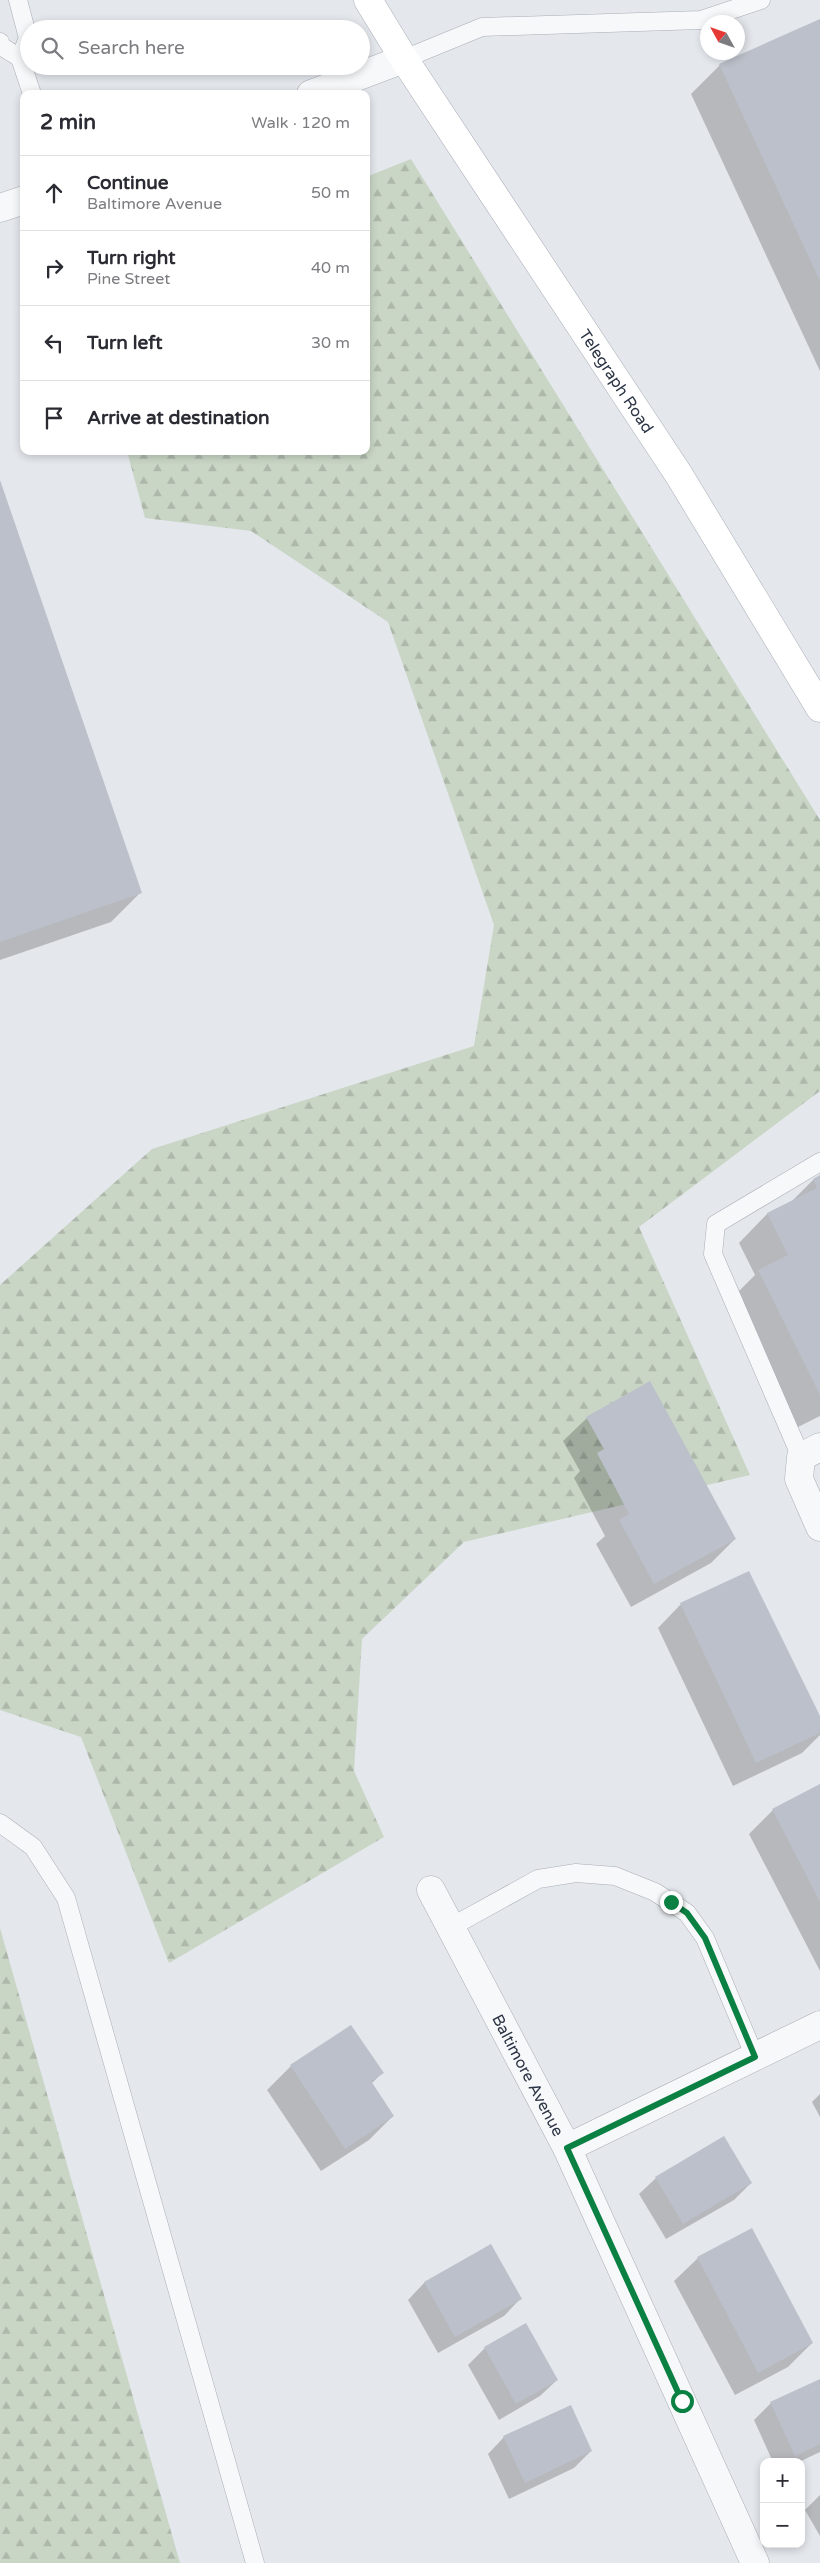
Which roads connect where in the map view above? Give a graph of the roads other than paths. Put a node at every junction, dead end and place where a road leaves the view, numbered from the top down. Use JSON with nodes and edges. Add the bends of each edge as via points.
{"nodes":[{"id":1,"x":18,"y":0,"type":"edge"},
{"id":2,"x":357,"y":0,"type":"edge"},
{"id":3,"x":368,"y":0,"type":"edge"},
{"id":4,"x":761,"y":0,"type":"edge"},
{"id":5,"x":23,"y":20,"type":"edge"},
{"id":6,"x":0,"y":42,"type":"edge"},
{"id":7,"x":20,"y":58,"type":"edge"},
{"id":8,"x":404,"y":59,"type":"junction"},
{"id":9,"x":370,"y":72,"type":"edge"},
{"id":10,"x":26,"y":75,"type":"edge"},
{"id":11,"x":361,"y":75,"type":"edge"},
{"id":12,"x":31,"y":90,"type":"edge"},
{"id":13,"x":322,"y":90,"type":"edge"},
{"id":14,"x":20,"y":201,"type":"edge"},
{"id":15,"x":0,"y":208,"type":"edge"},
{"id":16,"x":820,"y":708,"type":"edge"},
{"id":17,"x":820,"y":1162,"type":"edge"},
{"id":18,"x":807,"y":1461,"type":"edge"},
{"id":19,"x":820,"y":1527,"type":"edge"},
{"id":20,"x":0,"y":1823,"type":"edge"},
{"id":21,"x":431,"y":1890,"type":"dead end"},
{"id":22,"x":451,"y":1927,"type":"junction"},
{"id":23,"x":820,"y":2025,"type":"edge"},
{"id":24,"x":755,"y":2057,"type":"junction"},
{"id":25,"x":567,"y":2148,"type":"junction"},
{"id":26,"x":255,"y":2563,"type":"edge"},
{"id":27,"x":755,"y":2563,"type":"edge"}],
"edges":[{"from":1,"to":5,"type":"lane"},
{"from":2,"to":8,"type":"main road","name":"Telegraph Road"},
{"from":3,"to":8,"type":"main road","name":"Telegraph Road"},
{"from":4,"to":8,"type":"lane","via":[[701,20],[482,27]]},
{"from":6,"to":7,"type":"lane"},
{"from":8,"to":9,"type":"street"},
{"from":8,"to":16,"type":"main road","name":"Telegraph Road","via":[[680,475]]},
{"from":10,"to":12,"type":"lane"},
{"from":11,"to":13,"type":"street"},
{"from":14,"to":15,"type":"street"},
{"from":17,"to":18,"type":"lane","via":[[716,1224],[713,1254]]},
{"from":18,"to":19,"type":"street"},
{"from":20,"to":26,"type":"lane","via":[[34,1847],[66,1898]]},
{"from":21,"to":22,"type":"street","name":"Baltimore Avenue"},
{"from":22,"to":24,"type":"lane","via":[[538,1879],[576,1873],[614,1876],[655,1892],[687,1913],[705,1938]]},
{"from":22,"to":25,"type":"street","name":"Baltimore Avenue"},
{"from":23,"to":24,"type":"street"},
{"from":24,"to":25,"type":"street"},
{"from":25,"to":27,"type":"street","name":"Baltimore Avenue"}]}
